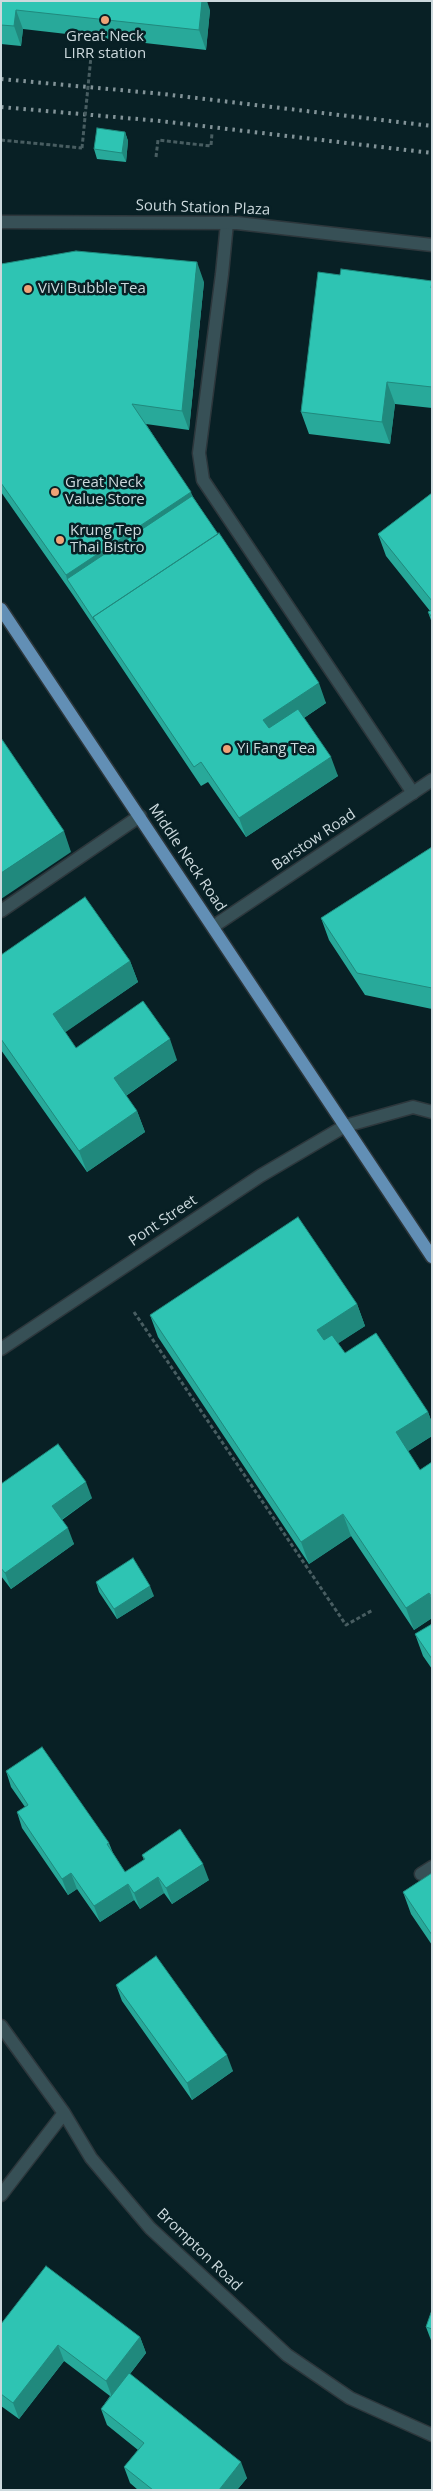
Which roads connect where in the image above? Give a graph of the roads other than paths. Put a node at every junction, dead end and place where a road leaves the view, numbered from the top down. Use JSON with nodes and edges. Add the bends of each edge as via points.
{"nodes":[{"id":1,"x":1,"y":222,"type":"edge"},
{"id":2,"x":227,"y":223,"type":"junction"},
{"id":3,"x":432,"y":245,"type":"edge"},
{"id":4,"x":1,"y":609,"type":"edge"},
{"id":5,"x":6,"y":626,"type":"edge"},
{"id":6,"x":432,"y":780,"type":"edge"},
{"id":7,"x":413,"y":793,"type":"junction"},
{"id":8,"x":140,"y":816,"type":"junction"},
{"id":9,"x":1,"y":911,"type":"edge"},
{"id":10,"x":214,"y":926,"type":"junction"},
{"id":11,"x":432,"y":1112,"type":"edge"},
{"id":12,"x":345,"y":1126,"type":"junction"},
{"id":13,"x":432,"y":1257,"type":"edge"},
{"id":14,"x":1,"y":1349,"type":"edge"},
{"id":15,"x":432,"y":1867,"type":"edge"},
{"id":16,"x":421,"y":1874,"type":"dead end"},
{"id":17,"x":1,"y":2026,"type":"edge"},
{"id":18,"x":64,"y":2113,"type":"junction"},
{"id":19,"x":1,"y":2195,"type":"edge"},
{"id":20,"x":432,"y":2435,"type":"edge"}],
"edges":[{"from":1,"to":2,"type":"street","name":"South Station Plaza"},
{"from":2,"to":3,"type":"street","name":"South Station Plaza"},
{"from":2,"to":7,"type":"street","via":[[199,453],[203,480]]},
{"from":4,"to":5,"type":"main road","name":"Middle Neck Road"},
{"from":5,"to":8,"type":"main road","name":"Middle Neck Road"},
{"from":6,"to":7,"type":"street","name":"Barstow Road"},
{"from":7,"to":10,"type":"street","name":"Barstow Road"},
{"from":8,"to":9,"type":"street"},
{"from":8,"to":10,"type":"main road","name":"Middle Neck Road"},
{"from":10,"to":12,"type":"main road","name":"Middle Neck Road"},
{"from":11,"to":12,"type":"street","name":"Pont Street","via":[[413,1108]]},
{"from":12,"to":13,"type":"main road","name":"Middle Neck Road"},
{"from":12,"to":14,"type":"street","name":"Pont Street","via":[[260,1176]]},
{"from":15,"to":16,"type":"street"},
{"from":17,"to":18,"type":"street","name":"Brompton Road"},
{"from":18,"to":19,"type":"street"},
{"from":18,"to":20,"type":"street","name":"Brompton Road","via":[[91,2158],[150,2228],[287,2354],[350,2398]]}]}
